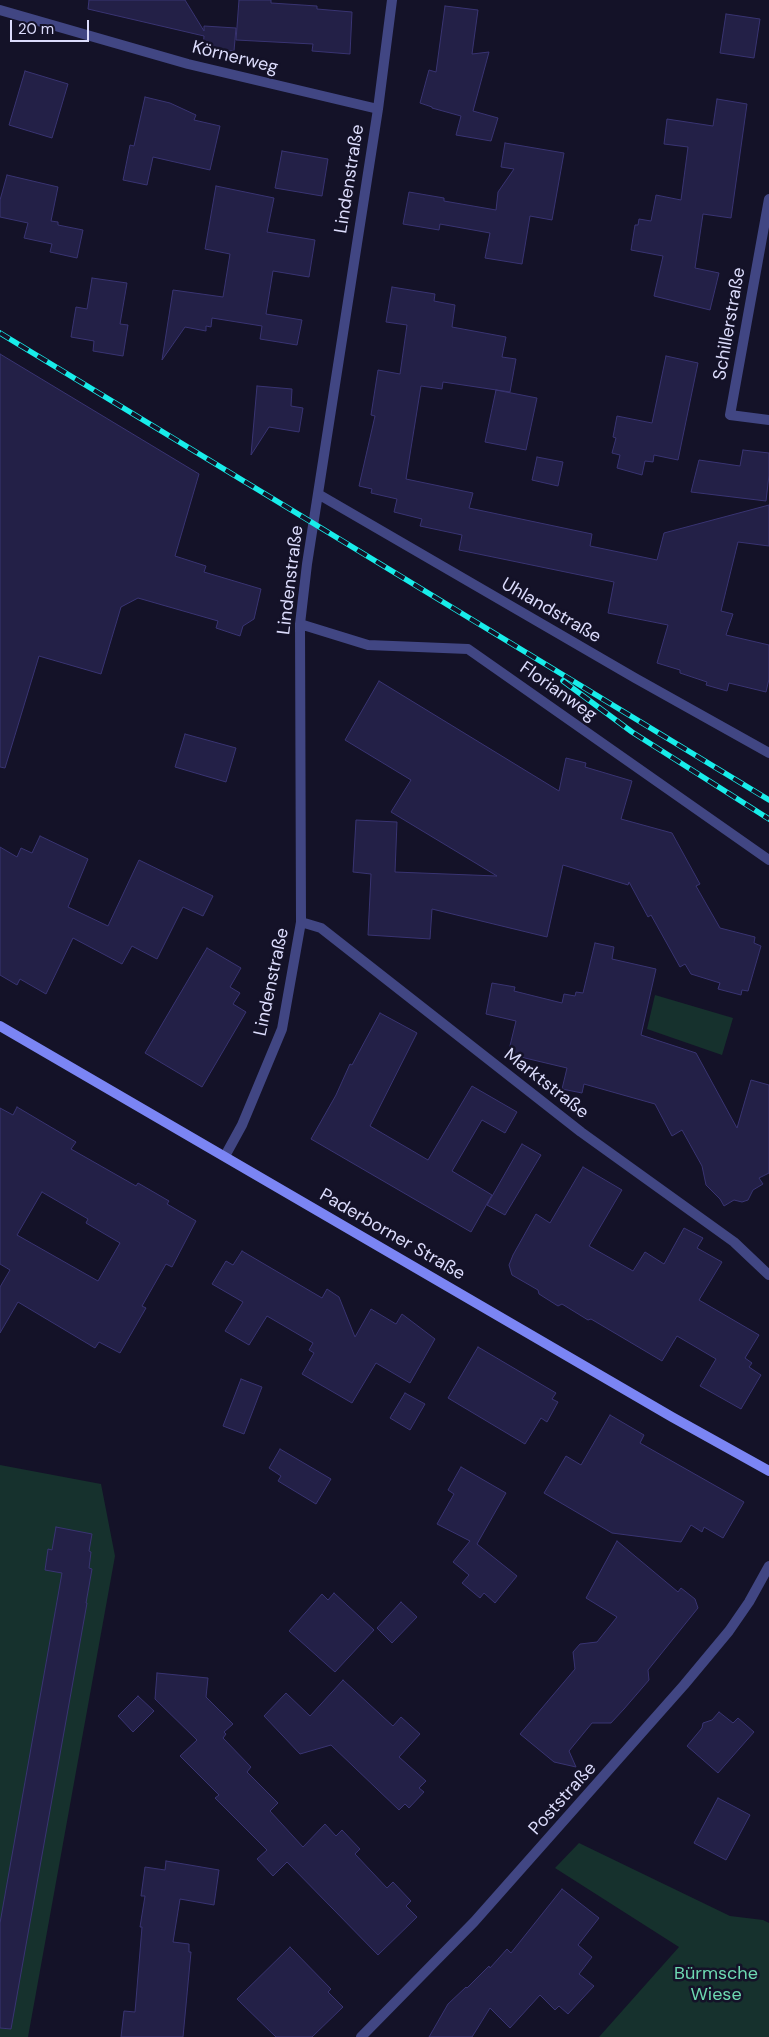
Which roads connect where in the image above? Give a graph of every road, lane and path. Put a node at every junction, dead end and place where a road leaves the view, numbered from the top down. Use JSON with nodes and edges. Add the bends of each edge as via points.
{"nodes":[{"id":1,"x":392,"y":0,"type":"edge"},
{"id":2,"x":0,"y":10,"type":"edge"},
{"id":3,"x":378,"y":109,"type":"junction"},
{"id":4,"x":769,"y":199,"type":"edge"},
{"id":5,"x":769,"y":420,"type":"edge"},
{"id":6,"x":318,"y":494,"type":"junction"},
{"id":7,"x":300,"y":624,"type":"junction"},
{"id":8,"x":769,"y":753,"type":"edge"},
{"id":9,"x":769,"y":860,"type":"edge"},
{"id":10,"x":301,"y":922,"type":"junction"},
{"id":11,"x":0,"y":1026,"type":"edge"},
{"id":12,"x":225,"y":1156,"type":"junction"},
{"id":13,"x":769,"y":1275,"type":"edge"},
{"id":14,"x":769,"y":1471,"type":"edge"},
{"id":15,"x":769,"y":1566,"type":"edge"},
{"id":16,"x":361,"y":2037,"type":"edge"}],
"edges":[{"from":1,"to":3,"type":"street","name":"Lindenstraße"},
{"from":2,"to":3,"type":"street","name":"Körnerweg","via":[[188,64]]},
{"from":3,"to":6,"type":"street","name":"Lindenstraße"},
{"from":4,"to":5,"type":"street","name":"Schillerstraße","via":[[730,415]]},
{"from":6,"to":7,"type":"street","name":"Lindenstraße"},
{"from":6,"to":8,"type":"street","name":"Uhlandstraße"},
{"from":7,"to":9,"type":"street","name":"Florianweg","via":[[368,645],[468,649]]},
{"from":7,"to":10,"type":"street","name":"Lindenstraße"},
{"from":10,"to":12,"type":"street","name":"Lindenstraße","via":[[282,1028],[242,1125]]},
{"from":10,"to":13,"type":"street","name":"Marktstraße","via":[[321,928],[581,1132],[734,1242]]},
{"from":11,"to":12,"type":"main road","name":"Paderborner Straße"},
{"from":12,"to":14,"type":"main road","name":"Paderborner Straße"},
{"from":15,"to":16,"type":"street","name":"Poststraße","via":[[729,1631],[684,1685],[474,1922]]}]}
